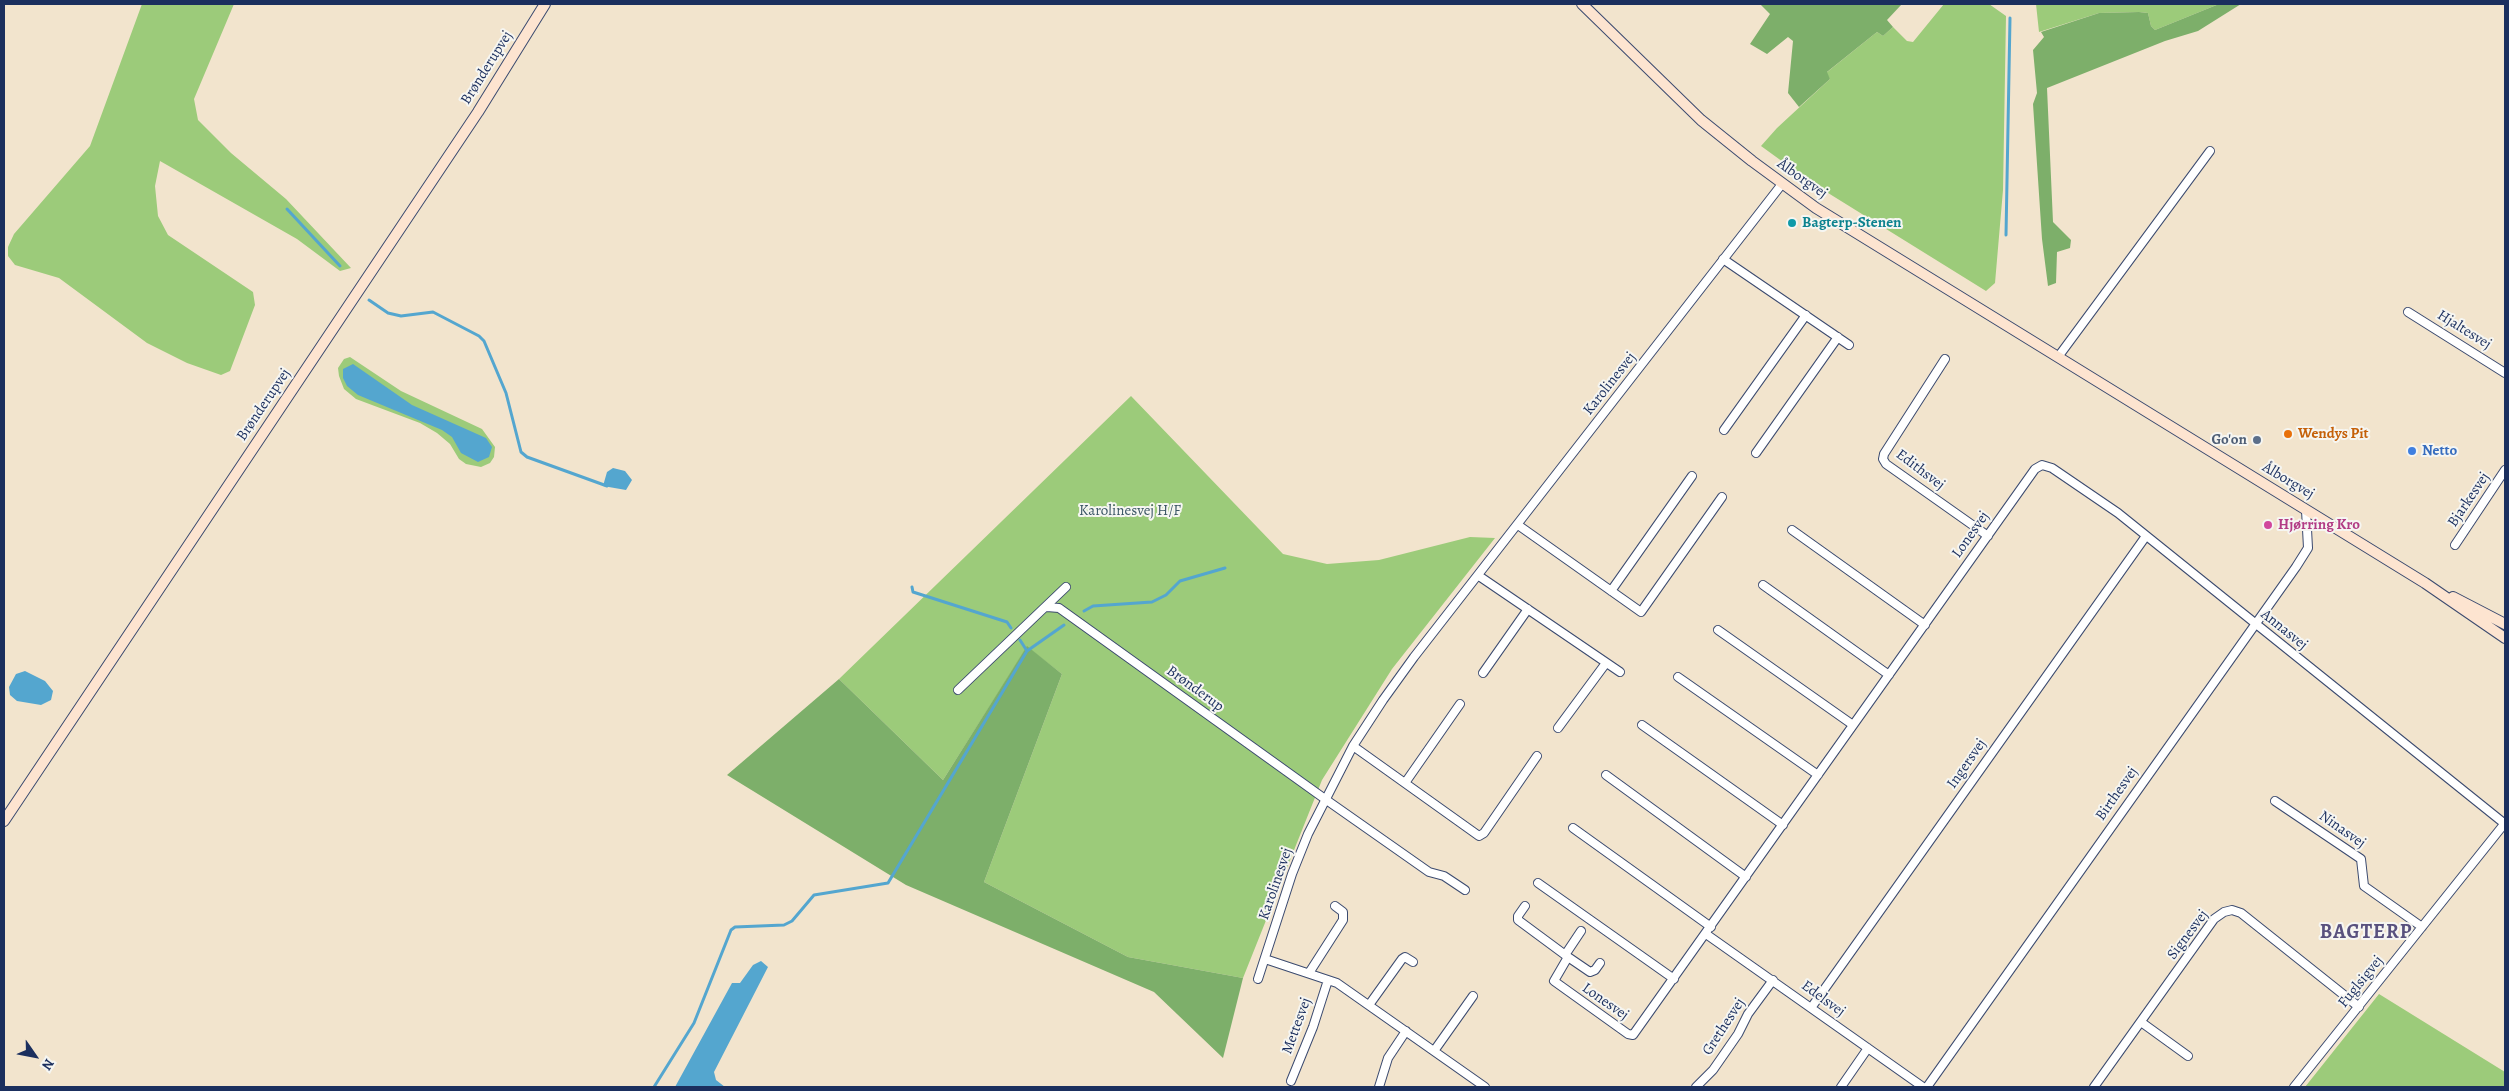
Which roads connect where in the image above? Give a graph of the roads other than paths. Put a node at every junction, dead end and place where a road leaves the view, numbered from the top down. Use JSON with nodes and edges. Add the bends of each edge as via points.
{"nodes":[{"id":1,"x":545,"y":4,"type":"edge"},
{"id":2,"x":1582,"y":4,"type":"edge"},
{"id":3,"x":2210,"y":151,"type":"dead end"},
{"id":4,"x":1782,"y":184,"type":"junction"},
{"id":5,"x":1723,"y":259,"type":"junction"},
{"id":6,"x":2408,"y":312,"type":"dead end"},
{"id":7,"x":1806,"y":315,"type":"junction"},
{"id":8,"x":1838,"y":337,"type":"junction"},
{"id":9,"x":1849,"y":345,"type":"dead end"},
{"id":10,"x":2058,"y":357,"type":"junction"},
{"id":11,"x":1945,"y":359,"type":"dead end"},
{"id":12,"x":2505,"y":373,"type":"edge"},
{"id":13,"x":1724,"y":430,"type":"dead end"},
{"id":14,"x":1756,"y":453,"type":"dead end"},
{"id":15,"x":2042,"y":465,"type":"joint"},
{"id":16,"x":2505,"y":470,"type":"edge"},
{"id":17,"x":1692,"y":476,"type":"dead end"},
{"id":18,"x":1722,"y":497,"type":"dead end"},
{"id":19,"x":2306,"y":510,"type":"junction"},
{"id":20,"x":1518,"y":525,"type":"junction"},
{"id":21,"x":1792,"y":530,"type":"dead end"},
{"id":22,"x":1988,"y":536,"type":"junction"},
{"id":23,"x":2146,"y":536,"type":"junction"},
{"id":24,"x":2455,"y":545,"type":"dead end"},
{"id":25,"x":1479,"y":576,"type":"junction"},
{"id":26,"x":2425,"y":584,"type":"junction"},
{"id":27,"x":1763,"y":585,"type":"dead end"},
{"id":28,"x":1066,"y":587,"type":"dead end"},
{"id":29,"x":1610,"y":591,"type":"junction"},
{"id":30,"x":1047,"y":607,"type":"junction"},
{"id":31,"x":1528,"y":609,"type":"junction"},
{"id":32,"x":2254,"y":624,"type":"junction"},
{"id":33,"x":2505,"y":624,"type":"edge"},
{"id":34,"x":1925,"y":625,"type":"junction"},
{"id":35,"x":1718,"y":630,"type":"dead end"},
{"id":36,"x":2505,"y":638,"type":"edge"},
{"id":37,"x":1606,"y":662,"type":"junction"},
{"id":38,"x":1620,"y":672,"type":"dead end"},
{"id":39,"x":1483,"y":673,"type":"dead end"},
{"id":40,"x":1888,"y":676,"type":"junction"},
{"id":41,"x":1678,"y":677,"type":"dead end"},
{"id":42,"x":958,"y":690,"type":"dead end"},
{"id":43,"x":1460,"y":704,"type":"dead end"},
{"id":44,"x":1642,"y":725,"type":"dead end"},
{"id":45,"x":1853,"y":725,"type":"junction"},
{"id":46,"x":1558,"y":728,"type":"dead end"},
{"id":47,"x":1353,"y":746,"type":"junction"},
{"id":48,"x":1537,"y":756,"type":"dead end"},
{"id":49,"x":1606,"y":775,"type":"dead end"},
{"id":50,"x":1818,"y":775,"type":"junction"},
{"id":51,"x":1405,"y":783,"type":"junction"},
{"id":52,"x":1325,"y":799,"type":"junction"},
{"id":53,"x":2276,"y":801,"type":"dead end"},
{"id":54,"x":4,"y":821,"type":"edge"},
{"id":55,"x":2505,"y":824,"type":"edge"},
{"id":56,"x":1783,"y":825,"type":"junction"},
{"id":57,"x":1573,"y":828,"type":"dead end"},
{"id":58,"x":1746,"y":877,"type":"junction"},
{"id":59,"x":1538,"y":882,"type":"dead end"},
{"id":60,"x":1465,"y":890,"type":"dead end"},
{"id":61,"x":1335,"y":906,"type":"dead end"},
{"id":62,"x":1525,"y":906,"type":"dead end"},
{"id":63,"x":2422,"y":928,"type":"junction"},
{"id":64,"x":1708,"y":930,"type":"junction"},
{"id":65,"x":1581,"y":931,"type":"dead end"},
{"id":66,"x":1566,"y":956,"type":"junction"},
{"id":67,"x":1265,"y":959,"type":"junction"},
{"id":68,"x":1413,"y":962,"type":"dead end"},
{"id":69,"x":1600,"y":963,"type":"dead end"},
{"id":70,"x":1309,"y":973,"type":"junction"},
{"id":71,"x":1674,"y":978,"type":"junction"},
{"id":72,"x":1258,"y":979,"type":"dead end"},
{"id":73,"x":1328,"y":980,"type":"junction"},
{"id":74,"x":1773,"y":980,"type":"junction"},
{"id":75,"x":1473,"y":996,"type":"dead end"},
{"id":76,"x":1369,"y":1005,"type":"junction"},
{"id":77,"x":2359,"y":1007,"type":"junction"},
{"id":78,"x":1811,"y":1008,"type":"junction"},
{"id":79,"x":2141,"y":1022,"type":"junction"},
{"id":80,"x":1406,"y":1031,"type":"junction"},
{"id":81,"x":1868,"y":1048,"type":"junction"},
{"id":82,"x":1434,"y":1051,"type":"junction"},
{"id":83,"x":2188,"y":1056,"type":"dead end"},
{"id":84,"x":1474,"y":1079,"type":"junction"},
{"id":85,"x":1291,"y":1082,"type":"dead end"},
{"id":86,"x":1379,"y":1087,"type":"edge"},
{"id":87,"x":1468,"y":1087,"type":"edge"},
{"id":88,"x":1486,"y":1087,"type":"edge"},
{"id":89,"x":1696,"y":1087,"type":"edge"},
{"id":90,"x":1841,"y":1087,"type":"edge"},
{"id":91,"x":1925,"y":1087,"type":"edge"},
{"id":92,"x":2094,"y":1087,"type":"edge"},
{"id":93,"x":2294,"y":1087,"type":"edge"}],
"edges":[{"from":1,"to":54,"type":"main road","name":"Brønderupvej","via":[[478,112]]},
{"from":2,"to":4,"type":"main road","name":"Ålborgvej","via":[[1701,120]]},
{"from":3,"to":10,"type":"street"},
{"from":4,"to":5,"type":"street","name":"Karolinesvej"},
{"from":4,"to":10,"type":"main road","name":"Ålborgvej"},
{"from":5,"to":7,"type":"street"},
{"from":5,"to":20,"type":"street","name":"Karolinesvej"},
{"from":6,"to":12,"type":"street","name":"Hjaltesvej"},
{"from":7,"to":8,"type":"street"},
{"from":7,"to":13,"type":"street"},
{"from":8,"to":9,"type":"street"},
{"from":8,"to":14,"type":"street"},
{"from":10,"to":19,"type":"main road","name":"Ålborgvej"},
{"from":11,"to":22,"type":"street","name":"Edithsvej","via":[[1883,459]]},
{"from":15,"to":22,"type":"street","name":"Lonesvej","via":[[2035,469]]},
{"from":15,"to":23,"type":"street","name":"Annasvej","via":[[2052,468]]},
{"from":16,"to":24,"type":"street","name":"Bjarkesvej"},
{"from":17,"to":29,"type":"street"},
{"from":18,"to":29,"type":"street","via":[[1642,611],[1637,611]]},
{"from":19,"to":26,"type":"main road","name":"Ålborgvej"},
{"from":19,"to":32,"type":"street","name":"Birthesvej","via":[[2308,548]]},
{"from":20,"to":25,"type":"street","name":"Karolinesvej"},
{"from":20,"to":29,"type":"street"},
{"from":21,"to":34,"type":"street"},
{"from":22,"to":34,"type":"street","name":"Lonesvej"},
{"from":23,"to":32,"type":"street","name":"Annasvej"},
{"from":23,"to":78,"type":"street","name":"Ingersvej"},
{"from":25,"to":31,"type":"street"},
{"from":25,"to":47,"type":"street","name":"Karolinesvej","via":[[1414,657]]},
{"from":26,"to":33,"type":"main road","name":"Ålborgvej"},
{"from":26,"to":36,"type":"main road","name":"Ålborgvej"},
{"from":27,"to":40,"type":"street"},
{"from":28,"to":30,"type":"street"},
{"from":30,"to":42,"type":"street"},
{"from":30,"to":52,"type":"street","name":"Brønderup","via":[[1059,608]]},
{"from":31,"to":37,"type":"street"},
{"from":31,"to":39,"type":"street"},
{"from":32,"to":55,"type":"street","name":"Annasvej"},
{"from":32,"to":91,"type":"street","name":"Birthesvej"},
{"from":34,"to":40,"type":"street","name":"Lonesvej"},
{"from":35,"to":45,"type":"street"},
{"from":37,"to":38,"type":"street"},
{"from":37,"to":46,"type":"street"},
{"from":40,"to":45,"type":"street","name":"Lonesvej"},
{"from":41,"to":50,"type":"street"},
{"from":43,"to":51,"type":"street"},
{"from":44,"to":56,"type":"street"},
{"from":45,"to":50,"type":"street","name":"Lonesvej"},
{"from":47,"to":51,"type":"street"},
{"from":47,"to":52,"type":"street","name":"Karolinesvej"},
{"from":48,"to":51,"type":"street","via":[[1480,835]]},
{"from":49,"to":58,"type":"street"},
{"from":50,"to":56,"type":"street","name":"Lonesvej"},
{"from":52,"to":60,"type":"street","via":[[1429,872],[1444,876]]},
{"from":52,"to":67,"type":"street","name":"Karolinesvej","via":[[1292,874]]},
{"from":53,"to":63,"type":"street","name":"Ninasvej","via":[[2361,859],[2364,886]]},
{"from":55,"to":63,"type":"street","name":"Fuglsigvej"},
{"from":56,"to":58,"type":"street","name":"Lonesvej"},
{"from":57,"to":64,"type":"street"},
{"from":58,"to":64,"type":"street","name":"Lonesvej"},
{"from":59,"to":71,"type":"street"},
{"from":61,"to":70,"type":"street","via":[[1343,912],[1343,920]]},
{"from":62,"to":66,"type":"street","name":"Lonesvej","via":[[1518,920]]},
{"from":63,"to":77,"type":"street","name":"Fuglsigvej"},
{"from":64,"to":71,"type":"street","name":"Lonesvej"},
{"from":64,"to":74,"type":"street","name":"Edelsvej"},
{"from":65,"to":66,"type":"street","name":"Lonesvej"},
{"from":66,"to":69,"type":"street","name":"Lonesvej","via":[[1590,972]]},
{"from":66,"to":71,"type":"street","name":"Lonesvej","via":[[1555,975],[1555,983],[1630,1035],[1636,1032]]},
{"from":67,"to":70,"type":"street"},
{"from":67,"to":72,"type":"street","name":"Karolinesvej"},
{"from":68,"to":76,"type":"street","via":[[1402,959]]},
{"from":70,"to":73,"type":"street"},
{"from":73,"to":76,"type":"street"},
{"from":73,"to":85,"type":"street","name":"Mettesvej"},
{"from":74,"to":78,"type":"street","name":"Edelsvej"},
{"from":74,"to":89,"type":"street","name":"Grethesvej","via":[[1713,1070]]},
{"from":75,"to":82,"type":"street"},
{"from":76,"to":80,"type":"street"},
{"from":77,"to":79,"type":"street","name":"Signesvej","via":[[2241,913],[2232,910],[2214,919]]},
{"from":77,"to":93,"type":"street","name":"Fuglsigvej"},
{"from":78,"to":81,"type":"street","name":"Edelsvej"},
{"from":79,"to":83,"type":"street"},
{"from":79,"to":92,"type":"street","name":"Signesvej"},
{"from":80,"to":82,"type":"street"},
{"from":80,"to":86,"type":"street","via":[[1388,1058]]},
{"from":81,"to":90,"type":"street"},
{"from":81,"to":91,"type":"street","name":"Edelsvej"},
{"from":82,"to":84,"type":"street"},
{"from":84,"to":87,"type":"street"},
{"from":84,"to":88,"type":"street"}]}
